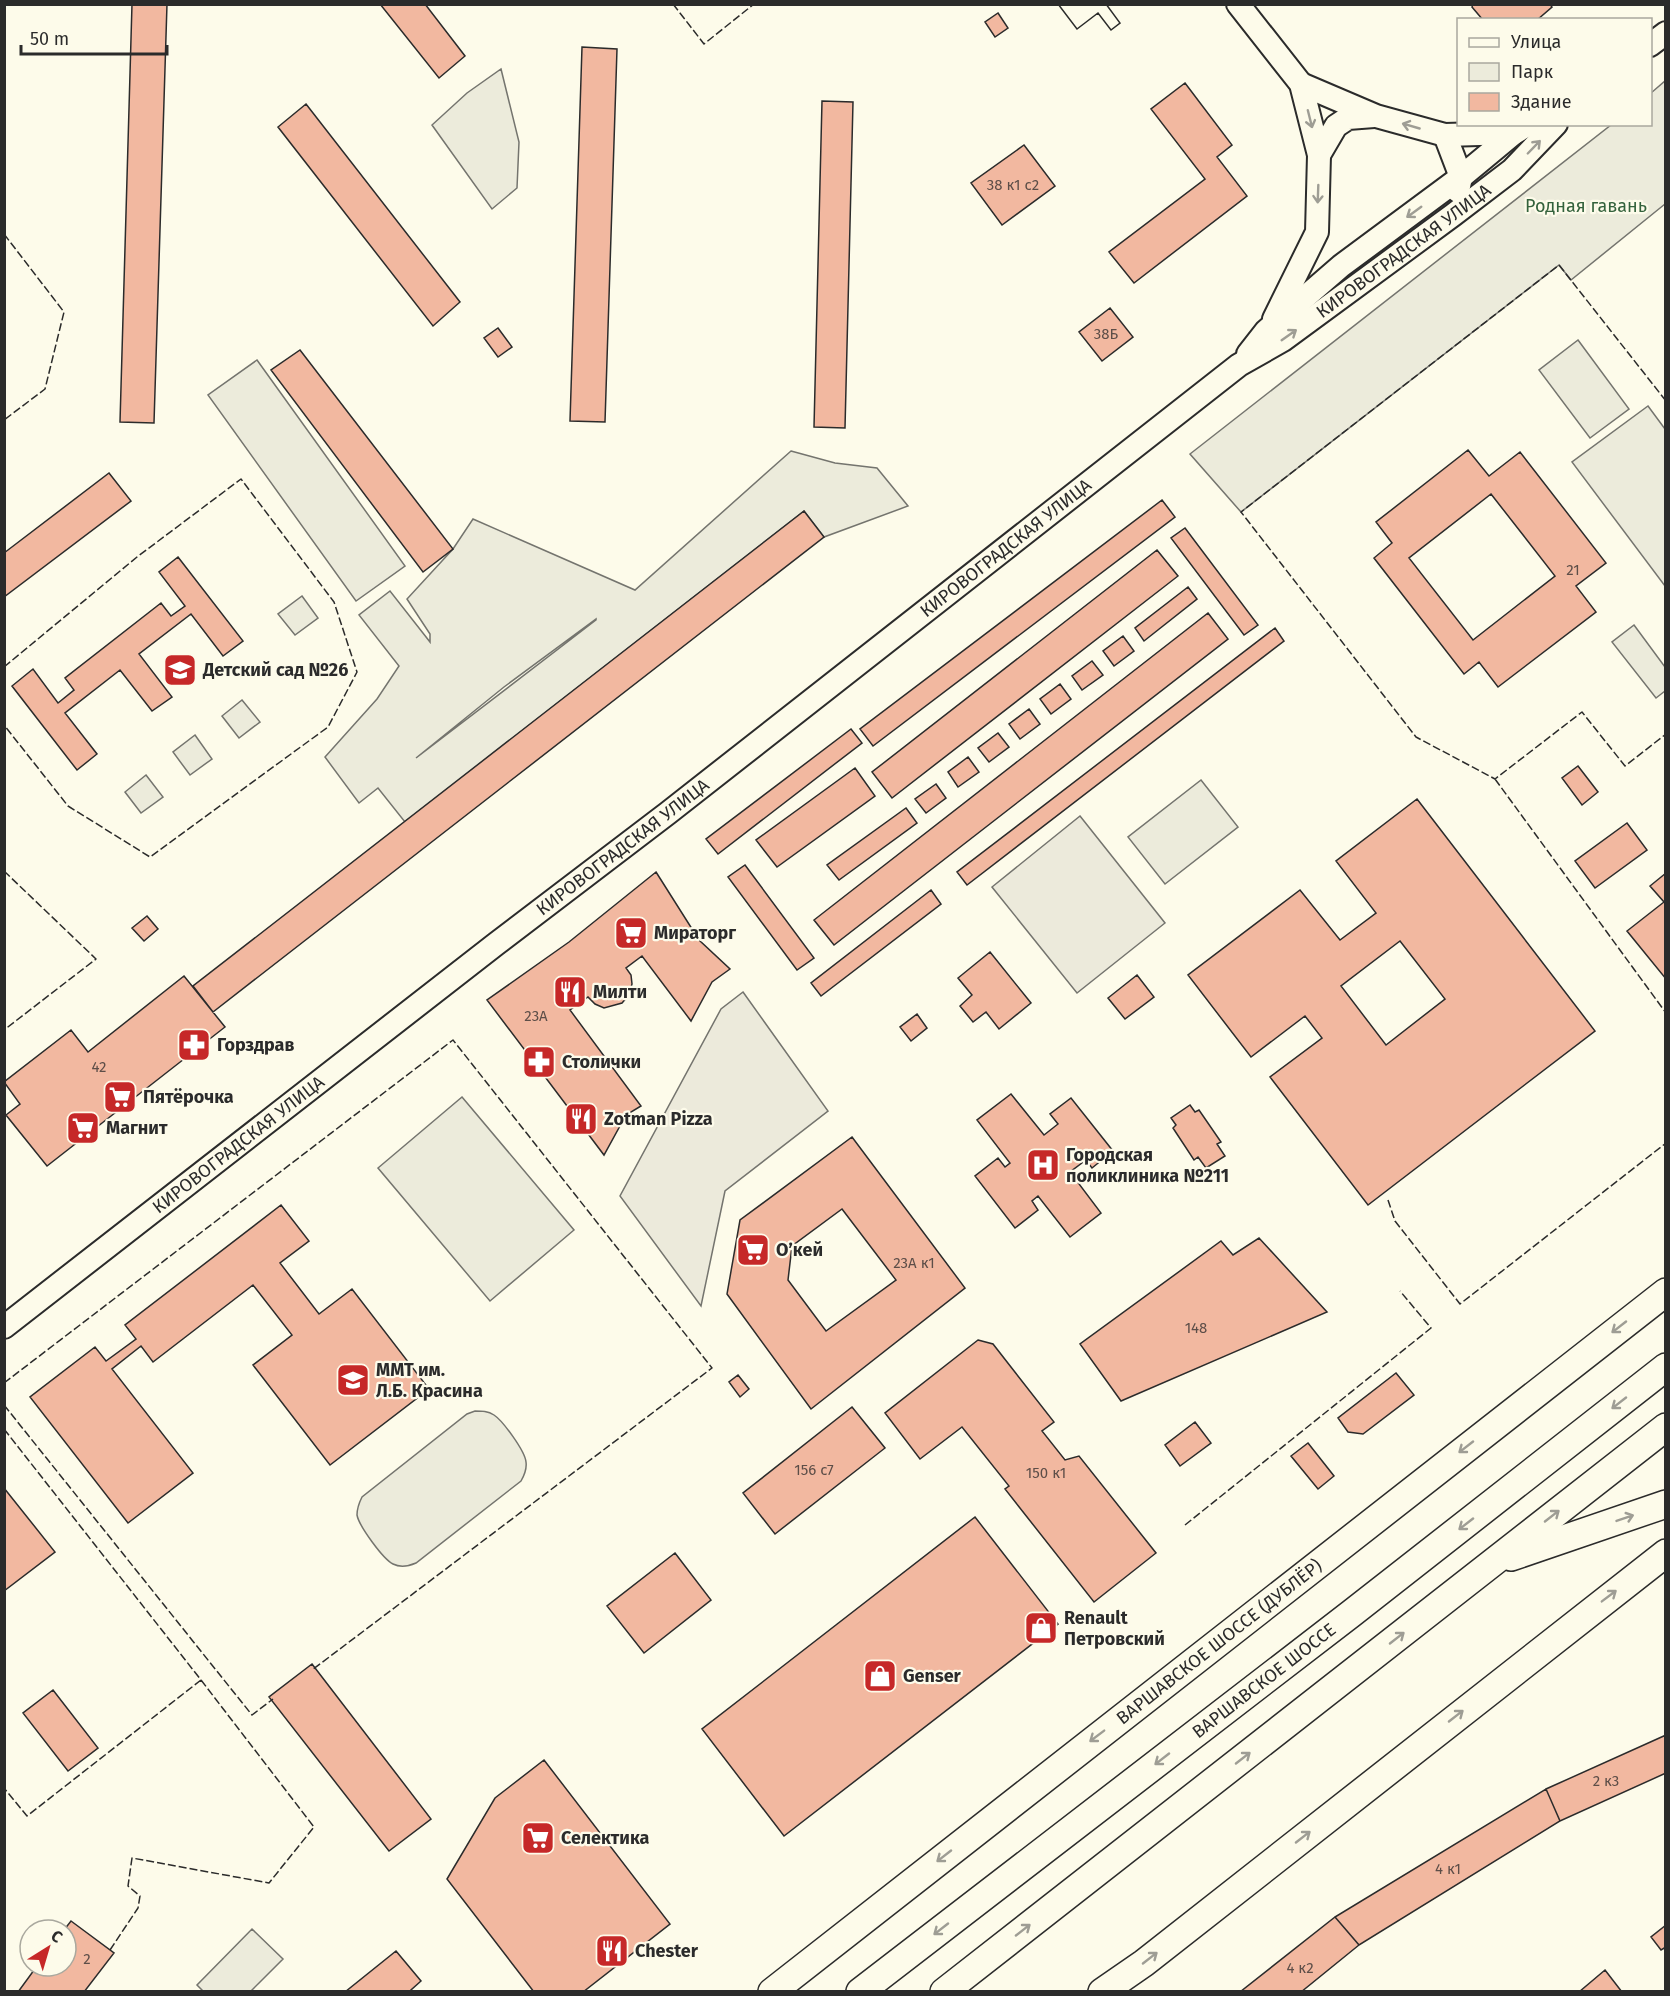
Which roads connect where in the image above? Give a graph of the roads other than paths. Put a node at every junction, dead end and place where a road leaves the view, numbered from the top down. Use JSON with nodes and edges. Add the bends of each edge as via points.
{"nodes":[{"id":1,"x":1238,"y":4,"type":"edge"},
{"id":2,"x":1665,"y":33,"type":"edge"},
{"id":3,"x":1652,"y":43,"type":"edge"},
{"id":4,"x":1301,"y":84,"type":"junction"},
{"id":5,"x":1376,"y":116,"type":"junction"},
{"id":6,"x":1554,"y":126,"type":"edge"},
{"id":7,"x":1522,"y":129,"type":"edge"},
{"id":8,"x":1445,"y":135,"type":"junction"},
{"id":9,"x":1319,"y":155,"type":"junction"},
{"id":10,"x":1461,"y":177,"type":"junction"},
{"id":11,"x":1453,"y":215,"type":"junction"},
{"id":12,"x":1317,"y":232,"type":"junction"},
{"id":13,"x":1341,"y":266,"type":"junction"},
{"id":14,"x":1370,"y":276,"type":"junction"},
{"id":15,"x":1266,"y":331,"type":"junction"},
{"id":16,"x":1239,"y":365,"type":"junction"},
{"id":17,"x":1665,"y":1292,"type":"edge"},
{"id":18,"x":4,"y":1327,"type":"edge"},
{"id":19,"x":1665,"y":1367,"type":"edge"},
{"id":20,"x":1665,"y":1427,"type":"edge"},
{"id":21,"x":1665,"y":1503,"type":"edge"},
{"id":22,"x":1665,"y":1553,"type":"edge"},
{"id":23,"x":1490,"y":1565,"type":"junction"},
{"id":24,"x":772,"y":1992,"type":"edge"},
{"id":25,"x":860,"y":1992,"type":"edge"},
{"id":26,"x":944,"y":1992,"type":"edge"},
{"id":27,"x":1102,"y":1992,"type":"edge"}],
"edges":[{"from":1,"to":4,"type":"street"},
{"from":2,"to":3,"type":"street"},
{"from":4,"to":5,"type":"street"},
{"from":4,"to":9,"type":"street","one_way":true},
{"from":8,"to":5,"type":"street","one_way":true},
{"from":5,"to":9,"type":"street","via":[[1348,118],[1336,126]]},
{"from":11,"to":6,"type":"street","name":"КИРОВОГРАДСКАЯ УЛИЦА","one_way":true,"via":[[1512,170]]},
{"from":7,"to":8,"type":"street"},
{"from":7,"to":10,"type":"street","name":"КИРОВОГРАДСКАЯ УЛИЦА"},
{"from":8,"to":10,"type":"street"},
{"from":9,"to":12,"type":"street","one_way":true},
{"from":10,"to":11,"type":"street"},
{"from":10,"to":13,"type":"street","name":"КИРОВОГРАДСКАЯ УЛИЦА","one_way":true},
{"from":11,"to":14,"type":"street","name":"КИРОВОГРАДСКАЯ УЛИЦА"},
{"from":12,"to":13,"type":"street"},
{"from":12,"to":15,"type":"street"},
{"from":13,"to":14,"type":"street"},
{"from":13,"to":15,"type":"street","name":"КИРОВОГРАДСКАЯ УЛИЦА"},
{"from":16,"to":14,"type":"street","name":"КИРОВОГРАДСКАЯ УЛИЦА","one_way":true,"via":[[1283,340]]},
{"from":15,"to":16,"type":"street","name":"КИРОВОГРАДСКАЯ УЛИЦА"},
{"from":16,"to":18,"type":"street","name":"КИРОВОГРАДСКАЯ УЛИЦА","via":[[669,813]]},
{"from":17,"to":24,"type":"main road","name":"ВАРШАВСКОЕ ШОССЕ (ДУБЛЁР)","one_way":true},
{"from":19,"to":25,"type":"main road","name":"ВАРШАВСКОЕ ШОССЕ","one_way":true,"via":[[1352,1614]]},
{"from":23,"to":20,"type":"main road","one_way":true},
{"from":23,"to":21,"type":"main road","one_way":true},
{"from":27,"to":22,"type":"main road","one_way":true},
{"from":26,"to":23,"type":"main road","one_way":true}]}
